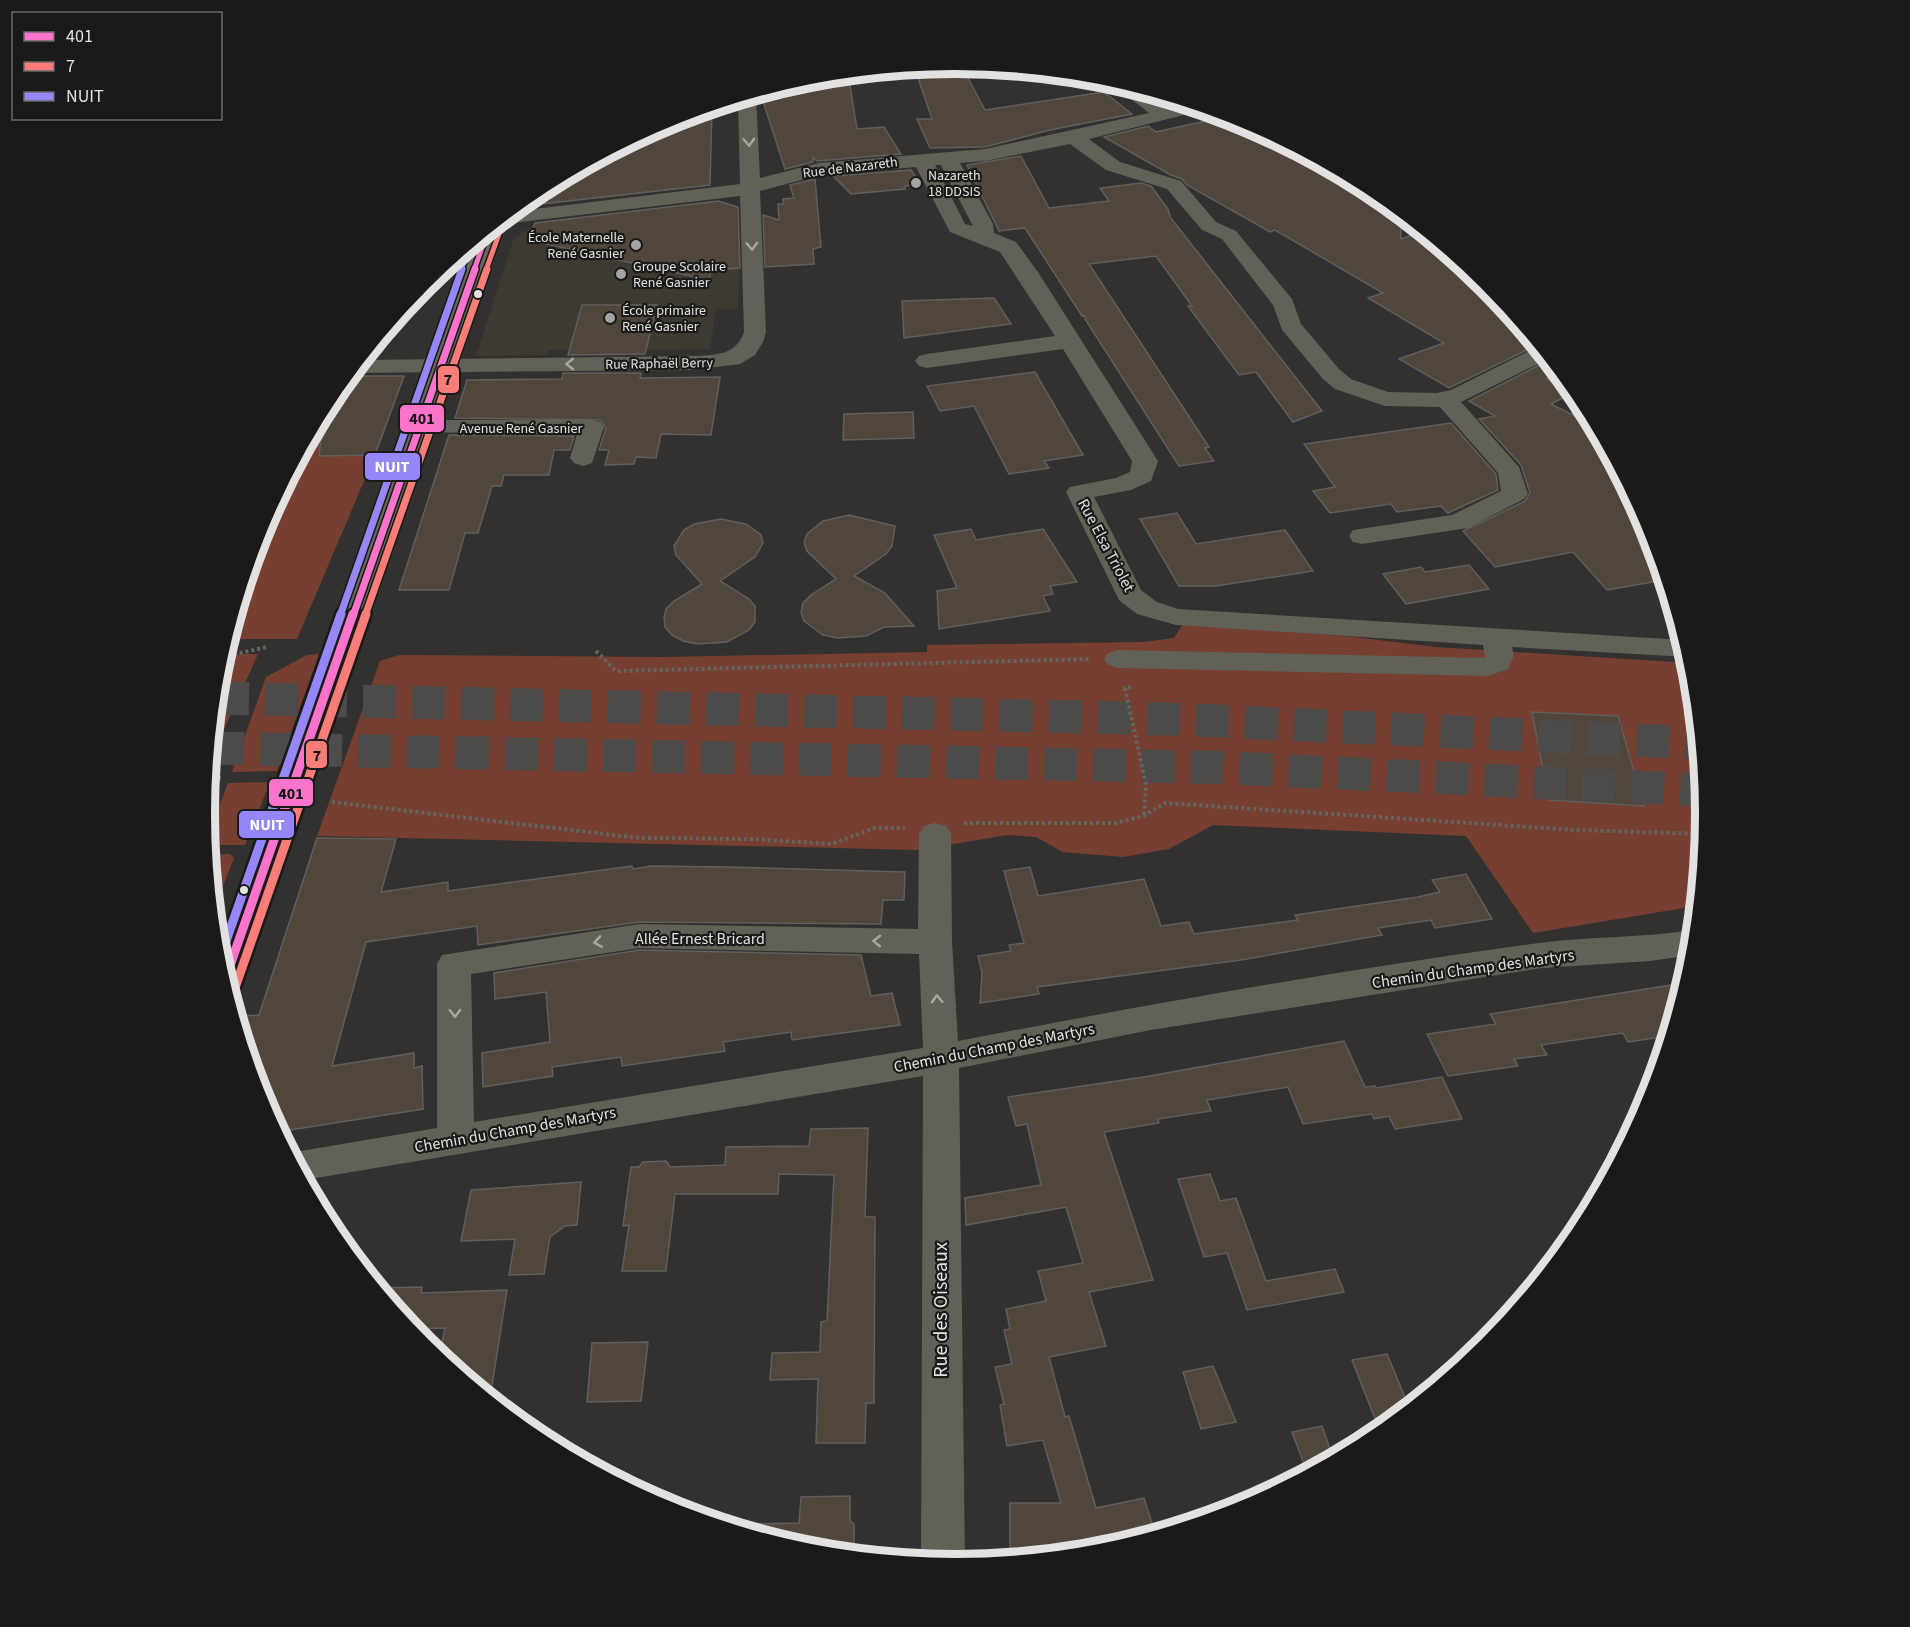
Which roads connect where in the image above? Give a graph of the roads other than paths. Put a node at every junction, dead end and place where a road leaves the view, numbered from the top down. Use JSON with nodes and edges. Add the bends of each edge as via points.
{"nodes":[{"id":1,"x":1141,"y":98,"type":"edge"},
{"id":2,"x":747,"y":104,"type":"edge"},
{"id":3,"x":1184,"y":110,"type":"edge"},
{"id":4,"x":1163,"y":115,"type":"junction"},
{"id":5,"x":1074,"y":137,"type":"junction"},
{"id":6,"x":947,"y":158,"type":"junction"},
{"id":7,"x":922,"y":160,"type":"junction"},
{"id":8,"x":751,"y":188,"type":"junction"},
{"id":9,"x":516,"y":218,"type":"edge"},
{"id":10,"x":984,"y":236,"type":"junction"},
{"id":11,"x":483,"y":244,"type":"edge"},
{"id":12,"x":1070,"y":341,"type":"junction"},
{"id":13,"x":1536,"y":356,"type":"edge"},
{"id":14,"x":927,"y":361,"type":"dead end"},
{"id":15,"x":366,"y":366,"type":"edge"},
{"id":16,"x":439,"y":366,"type":"junction"},
{"id":17,"x":1445,"y":398,"type":"junction"},
{"id":18,"x":418,"y":428,"type":"junction"},
{"id":19,"x":583,"y":458,"type":"dead end"},
{"id":20,"x":1362,"y":536,"type":"dead end"},
{"id":21,"x":1495,"y":637,"type":"junction"},
{"id":22,"x":1676,"y":648,"type":"edge"},
{"id":23,"x":1118,"y":659,"type":"road end"},
{"id":24,"x":935,"y":834,"type":"road end"},
{"id":25,"x":935,"y":942,"type":"junction"},
{"id":26,"x":1683,"y":944,"type":"edge"},
{"id":27,"x":231,"y":965,"type":"edge"},
{"id":28,"x":941,"y":1057,"type":"junction"},
{"id":29,"x":456,"y":1139,"type":"junction"},
{"id":30,"x":304,"y":1165,"type":"edge"},
{"id":31,"x":943,"y":1553,"type":"edge"}],
"edges":[{"from":1,"to":4,"type":"street"},
{"from":2,"to":8,"type":"street","one_way":true},
{"from":3,"to":4,"type":"street","name":"Rue de Nazareth"},
{"from":4,"to":5,"type":"street","name":"Rue de Nazareth"},
{"from":5,"to":6,"type":"street","name":"Rue de Nazareth"},
{"from":5,"to":17,"type":"street","via":[[1113,166],[1174,185],[1209,226],[1229,235],[1284,304],[1290,325],[1343,384],[1385,399]]},
{"from":6,"to":7,"type":"street","name":"Rue de Nazareth"},
{"from":6,"to":10,"type":"street","via":[[983,224]]},
{"from":7,"to":8,"type":"street","name":"Rue de Nazareth","via":[[819,169]]},
{"from":7,"to":10,"type":"street","name":"Rue Elsa Triolet","via":[[957,228]]},
{"from":8,"to":9,"type":"street","name":"Rue de Nazareth"},
{"from":8,"to":16,"type":"street","name":"Rue Raphaël Berry","one_way":true,"via":[[755,332],[747,352],[733,359],[693,363]]},
{"from":10,"to":12,"type":"street","name":"Rue Elsa Triolet","via":[[1008,247]]},
{"from":11,"to":16,"type":"main road"},
{"from":12,"to":14,"type":"street"},
{"from":12,"to":21,"type":"street","name":"Rue Elsa Triolet","via":[[1145,461],[1142,476],[1122,485],[1079,492],[1129,594],[1148,608],[1176,616]]},
{"from":13,"to":17,"type":"street","via":[[1459,395]]},
{"from":15,"to":16,"type":"street"},
{"from":16,"to":18,"type":"main road"},
{"from":17,"to":20,"type":"street","via":[[1510,472],[1515,494],[1459,522]]},
{"from":18,"to":19,"type":"street","name":"Avenue René Gasnier","via":[[592,427]]},
{"from":18,"to":27,"type":"main road"},
{"from":21,"to":22,"type":"street"},
{"from":21,"to":23,"type":"street","via":[[1500,655],[1498,663],[1488,667]]},
{"from":24,"to":25,"type":"street"},
{"from":28,"to":25,"type":"street","one_way":true},
{"from":25,"to":29,"type":"street","name":"Allée Ernest Bricard","one_way":true,"via":[[639,936],[454,964]]},
{"from":26,"to":28,"type":"street","name":"Chemin du Champ des Martyrs","via":[[1542,955],[1151,1017]]},
{"from":28,"to":29,"type":"street","name":"Chemin du Champ des Martyrs","via":[[859,1074]]},
{"from":28,"to":31,"type":"street","name":"Rue des Oiseaux"},
{"from":29,"to":30,"type":"street","name":"Chemin du Champ des Martyrs"}]}
